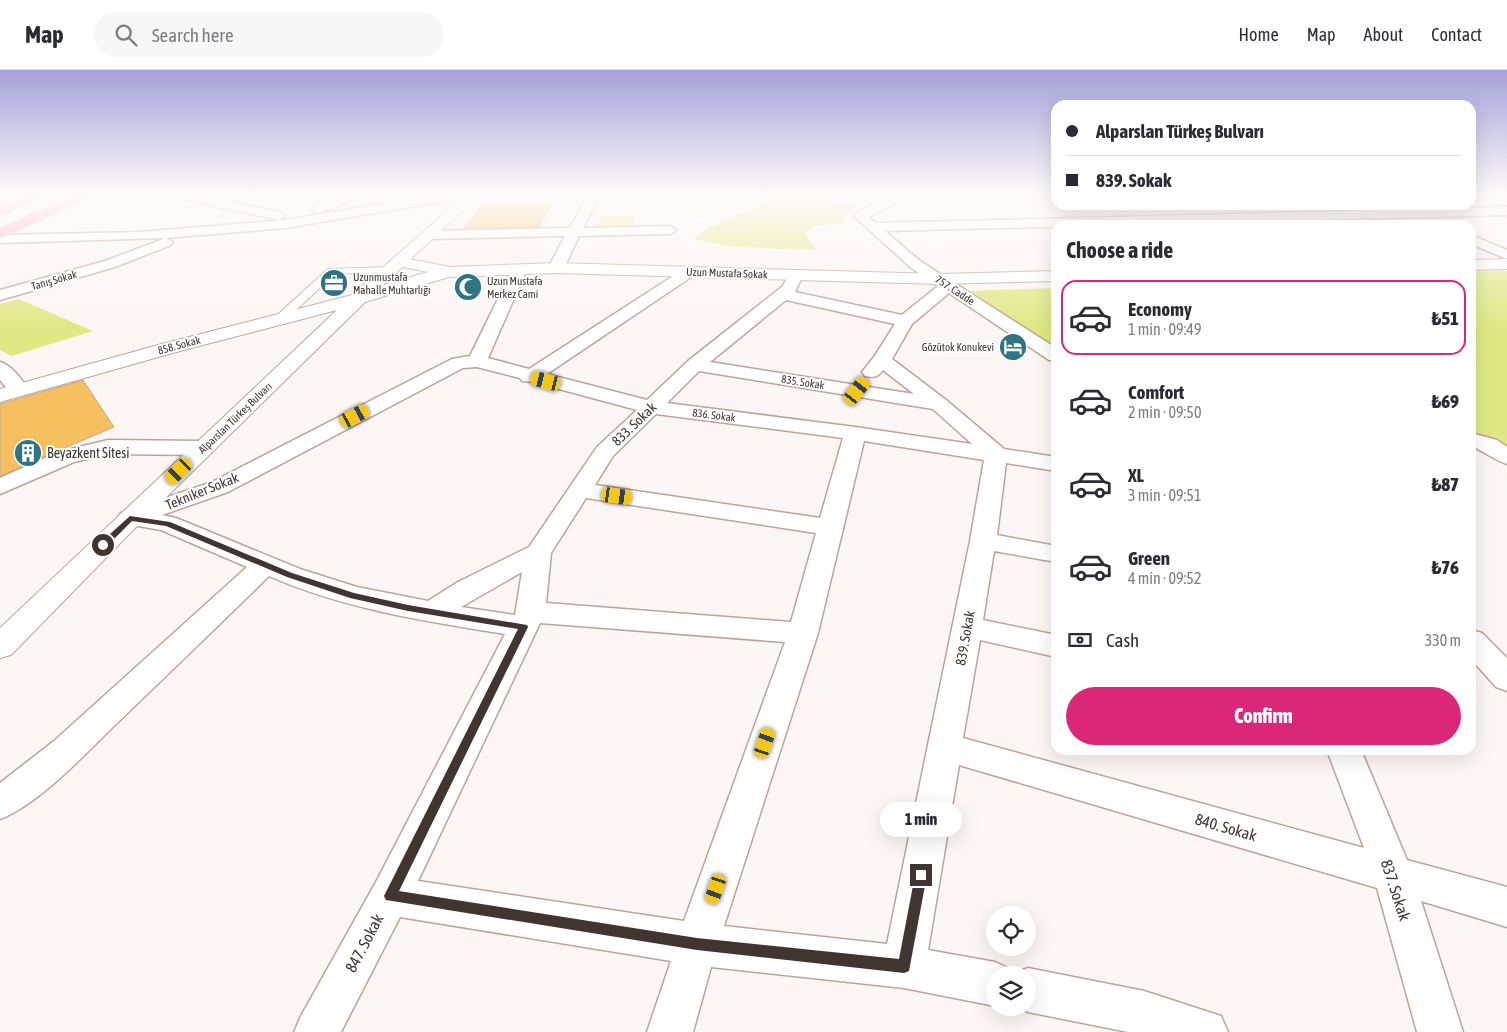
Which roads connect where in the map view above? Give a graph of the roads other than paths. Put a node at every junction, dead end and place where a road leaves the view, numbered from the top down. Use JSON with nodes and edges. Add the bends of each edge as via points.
{"nodes":[{"id":1,"x":174,"y":239,"type":"edge"},
{"id":2,"x":425,"y":239,"type":"edge"},
{"id":3,"x":572,"y":239,"type":"edge"},
{"id":4,"x":887,"y":239,"type":"edge"},
{"id":5,"x":1476,"y":240,"type":"edge"},
{"id":6,"x":1507,"y":254,"type":"edge"},
{"id":7,"x":1507,"y":264,"type":"edge"},
{"id":8,"x":1476,"y":265,"type":"edge"},
{"id":9,"x":395,"y":266,"type":"junction"},
{"id":10,"x":556,"y":268,"type":"junction"},
{"id":11,"x":519,"y":269,"type":"junction"},
{"id":12,"x":450,"y":272,"type":"junction"},
{"id":13,"x":689,"y":272,"type":"junction"},
{"id":14,"x":795,"y":275,"type":"junction"},
{"id":15,"x":1051,"y":276,"type":"edge"},
{"id":16,"x":943,"y":282,"type":"junction"},
{"id":17,"x":782,"y":294,"type":"junction"},
{"id":18,"x":0,"y":295,"type":"edge"},
{"id":19,"x":359,"y":298,"type":"junction"},
{"id":20,"x":280,"y":318,"type":"junction"},
{"id":21,"x":905,"y":321,"type":"junction"},
{"id":22,"x":1051,"y":353,"type":"edge"},
{"id":23,"x":882,"y":360,"type":"junction"},
{"id":24,"x":477,"y":361,"type":"junction"},
{"id":25,"x":696,"y":365,"type":"junction"},
{"id":26,"x":0,"y":368,"type":"edge"},
{"id":27,"x":529,"y":377,"type":"junction"},
{"id":28,"x":19,"y":390,"type":"junction"},
{"id":29,"x":857,"y":391,"type":"junction"},
{"id":30,"x":0,"y":396,"type":"edge"},
{"id":31,"x":939,"y":404,"type":"junction"},
{"id":32,"x":650,"y":407,"type":"junction"},
{"id":33,"x":855,"y":433,"type":"junction"},
{"id":34,"x":1476,"y":441,"type":"edge"},
{"id":35,"x":203,"y":448,"type":"junction"},
{"id":36,"x":996,"y":454,"type":"junction"},
{"id":37,"x":1507,"y":457,"type":"edge"},
{"id":38,"x":1051,"y":463,"type":"edge"},
{"id":39,"x":0,"y":487,"type":"edge"},
{"id":40,"x":578,"y":490,"type":"junction"},
{"id":41,"x":130,"y":518,"type":"junction"},
{"id":42,"x":830,"y":527,"type":"junction"},
{"id":43,"x":983,"y":541,"type":"junction"},
{"id":44,"x":538,"y":553,"type":"junction"},
{"id":45,"x":1051,"y":553,"type":"edge"},
{"id":46,"x":266,"y":564,"type":"junction"},
{"id":47,"x":432,"y":612,"type":"junction"},
{"id":48,"x":527,"y":619,"type":"junction"},
{"id":49,"x":967,"y":627,"type":"junction"},
{"id":50,"x":802,"y":633,"type":"junction"},
{"id":51,"x":3,"y":640,"type":"edge"},
{"id":52,"x":1051,"y":645,"type":"edge"},
{"id":53,"x":1476,"y":646,"type":"edge"},
{"id":54,"x":1507,"y":679,"type":"edge"},
{"id":55,"x":945,"y":747,"type":"junction"},
{"id":56,"x":1346,"y":755,"type":"edge"},
{"id":57,"x":0,"y":803,"type":"edge"},
{"id":58,"x":1393,"y":874,"type":"junction"},
{"id":59,"x":390,"y":896,"type":"junction"},
{"id":60,"x":1507,"y":907,"type":"edge"},
{"id":61,"x":697,"y":944,"type":"junction"},
{"id":62,"x":904,"y":966,"type":"junction"},
{"id":63,"x":986,"y":982,"type":"edge"},
{"id":64,"x":1036,"y":992,"type":"edge"},
{"id":65,"x":317,"y":1032,"type":"edge"},
{"id":66,"x":670,"y":1032,"type":"edge"},
{"id":67,"x":1205,"y":1032,"type":"edge"},
{"id":68,"x":1440,"y":1032,"type":"edge"}],
"edges":[{"from":1,"to":18,"type":"street","name":"Tanış Sokak","via":[[110,264]]},
{"from":2,"to":9,"type":"main road","name":"Alparslan Türkeş Bulvarı"},
{"from":3,"to":10,"type":"street"},
{"from":4,"to":16,"type":"street","name":"757. Cadde","via":[[915,264]]},
{"from":5,"to":6,"type":"street"},
{"from":7,"to":8,"type":"main road"},
{"from":9,"to":12,"type":"main road","name":"Uzun Mustafa Sokak"},
{"from":9,"to":19,"type":"main road","name":"Alparslan Türkeş Bulvarı"},
{"from":9,"to":20,"type":"street","via":[[332,270]]},
{"from":10,"to":11,"type":"main road","name":"Uzun Mustafa Sokak"},
{"from":10,"to":13,"type":"main road","name":"Uzun Mustafa Sokak"},
{"from":11,"to":12,"type":"main road","name":"Uzun Mustafa Sokak"},
{"from":11,"to":24,"type":"street"},
{"from":12,"to":19,"type":"main road","name":"858. Sokak"},
{"from":13,"to":14,"type":"main road","name":"Uzun Mustafa Sokak"},
{"from":13,"to":27,"type":"street"},
{"from":14,"to":16,"type":"main road","name":"Uzun Mustafa Sokak"},
{"from":14,"to":17,"type":"street","name":"833. Sokak","via":[[790,288]]},
{"from":15,"to":16,"type":"main road","name":"Uzun Mustafa Sokak"},
{"from":16,"to":21,"type":"street"},
{"from":16,"to":22,"type":"street","name":"757. Cadde"},
{"from":17,"to":21,"type":"street"},
{"from":17,"to":25,"type":"street","name":"833. Sokak"},
{"from":19,"to":20,"type":"main road","name":"858. Sokak"},
{"from":19,"to":35,"type":"main road","name":"Alparslan Türkeş Bulvarı"},
{"from":20,"to":28,"type":"main road","name":"858. Sokak"},
{"from":21,"to":23,"type":"street"},
{"from":23,"to":29,"type":"street"},
{"from":23,"to":31,"type":"street"},
{"from":24,"to":27,"type":"street","name":"836. Sokak"},
{"from":24,"to":41,"type":"street","name":"Tekniker Sokak","via":[[459,363],[220,487]]},
{"from":25,"to":29,"type":"street","name":"835. Sokak"},
{"from":25,"to":32,"type":"street","name":"833. Sokak"},
{"from":26,"to":28,"type":"street"},
{"from":27,"to":32,"type":"street","name":"836. Sokak"},
{"from":28,"to":30,"type":"main road","name":"858. Sokak"},
{"from":29,"to":31,"type":"street","name":"835. Sokak"},
{"from":31,"to":36,"type":"street"},
{"from":32,"to":33,"type":"street","name":"836. Sokak"},
{"from":32,"to":40,"type":"street","name":"833. Sokak","via":[[605,452]]},
{"from":33,"to":36,"type":"street","name":"836. Sokak"},
{"from":33,"to":42,"type":"street"},
{"from":34,"to":37,"type":"street"},
{"from":35,"to":39,"type":"street","via":[[108,447],[66,458]]},
{"from":35,"to":41,"type":"main road","name":"Alparslan Türkeş Bulvarı"},
{"from":36,"to":38,"type":"street","name":"836. Sokak"},
{"from":36,"to":43,"type":"street","name":"839. Sokak"},
{"from":40,"to":42,"type":"street"},
{"from":40,"to":44,"type":"street","name":"833. Sokak"},
{"from":41,"to":46,"type":"street","name":"Tekniker Sokak","via":[[168,524]]},
{"from":41,"to":51,"type":"main road","name":"Alparslan Türkeş Bulvarı"},
{"from":42,"to":50,"type":"street"},
{"from":43,"to":45,"type":"street"},
{"from":43,"to":49,"type":"street","name":"839. Sokak"},
{"from":44,"to":47,"type":"street","via":[[468,589]]},
{"from":44,"to":48,"type":"street","name":"833. Sokak"},
{"from":46,"to":47,"type":"street","name":"Tekniker Sokak","via":[[307,582],[353,596]]},
{"from":46,"to":57,"type":"street","via":[[66,751]]},
{"from":47,"to":48,"type":"street","name":"Tekniker Sokak"},
{"from":48,"to":50,"type":"street","name":"Tekniker Sokak"},
{"from":48,"to":59,"type":"street","name":"847. Sokak"},
{"from":49,"to":52,"type":"street"},
{"from":49,"to":55,"type":"street","name":"839. Sokak"},
{"from":50,"to":61,"type":"street"},
{"from":53,"to":54,"type":"street"},
{"from":55,"to":58,"type":"street","name":"840. Sokak"},
{"from":55,"to":62,"type":"street","name":"839. Sokak"},
{"from":56,"to":58,"type":"street","name":"837. Sokak"},
{"from":58,"to":60,"type":"street","name":"840. Sokak"},
{"from":58,"to":68,"type":"street","name":"837. Sokak"},
{"from":59,"to":61,"type":"street"},
{"from":59,"to":65,"type":"street","name":"847. Sokak"},
{"from":61,"to":62,"type":"street"},
{"from":61,"to":66,"type":"street"},
{"from":62,"to":63,"type":"street"},
{"from":64,"to":67,"type":"street","via":[[1144,1013]]}]}
